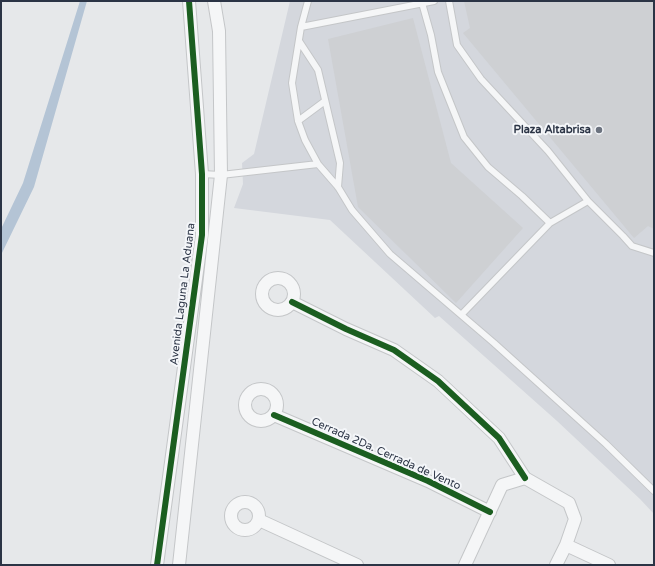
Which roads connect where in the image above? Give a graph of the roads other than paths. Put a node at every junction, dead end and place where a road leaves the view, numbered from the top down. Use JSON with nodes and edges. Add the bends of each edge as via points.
{"nodes":[{"id":1,"x":188,"y":1,"type":"edge"},
{"id":2,"x":214,"y":1,"type":"edge"},
{"id":3,"x":308,"y":1,"type":"edge"},
{"id":4,"x":434,"y":1,"type":"edge"},
{"id":5,"x":449,"y":1,"type":"edge"},
{"id":6,"x":422,"y":3,"type":"junction"},
{"id":7,"x":301,"y":27,"type":"junction"},
{"id":8,"x":299,"y":42,"type":"junction"},
{"id":9,"x":325,"y":101,"type":"junction"},
{"id":10,"x":298,"y":121,"type":"junction"},
{"id":11,"x":318,"y":164,"type":"junction"},
{"id":12,"x":202,"y":174,"type":"junction"},
{"id":13,"x":221,"y":175,"type":"junction"},
{"id":14,"x":338,"y":186,"type":"junction"},
{"id":15,"x":588,"y":200,"type":"junction"},
{"id":16,"x":550,"y":223,"type":"junction"},
{"id":17,"x":654,"y":253,"type":"edge"},
{"id":18,"x":292,"y":302,"type":"dead end"},
{"id":19,"x":462,"y":314,"type":"junction"},
{"id":20,"x":274,"y":415,"type":"dead end"},
{"id":21,"x":525,"y":478,"type":"junction"},
{"id":22,"x":654,"y":491,"type":"edge"},
{"id":23,"x":490,"y":512,"type":"junction"},
{"id":24,"x":259,"y":520,"type":"dead end"},
{"id":25,"x":566,"y":545,"type":"junction"},
{"id":26,"x":157,"y":565,"type":"edge"},
{"id":27,"x":179,"y":565,"type":"edge"},
{"id":28,"x":357,"y":565,"type":"edge"},
{"id":29,"x":465,"y":565,"type":"edge"},
{"id":30,"x":556,"y":565,"type":"edge"},
{"id":31,"x":609,"y":565,"type":"edge"}],
"edges":[{"from":1,"to":12,"type":"street","name":"Avenida Laguna La Aduana"},
{"from":2,"to":13,"type":"street","via":[[219,32]]},
{"from":3,"to":7,"type":"lane"},
{"from":4,"to":6,"type":"lane"},
{"from":5,"to":15,"type":"lane","via":[[457,45],[481,79],[548,151]]},
{"from":6,"to":7,"type":"lane"},
{"from":6,"to":16,"type":"lane","via":[[432,35],[438,72],[464,137],[488,167]]},
{"from":7,"to":8,"type":"lane"},
{"from":8,"to":9,"type":"lane","via":[[318,70]]},
{"from":8,"to":10,"type":"lane","via":[[292,83]]},
{"from":9,"to":10,"type":"lane"},
{"from":9,"to":14,"type":"lane","via":[[340,163]]},
{"from":10,"to":11,"type":"lane"},
{"from":11,"to":13,"type":"lane"},
{"from":11,"to":14,"type":"lane"},
{"from":12,"to":13,"type":"lane"},
{"from":12,"to":26,"type":"street","name":"Avenida Laguna La Aduana","via":[[202,234]]},
{"from":13,"to":27,"type":"street"},
{"from":14,"to":19,"type":"lane","via":[[352,210],[390,254]]},
{"from":15,"to":16,"type":"lane"},
{"from":15,"to":17,"type":"lane","via":[[632,246]]},
{"from":16,"to":19,"type":"lane"},
{"from":18,"to":21,"type":"street","via":[[394,350],[438,381],[499,438]]},
{"from":19,"to":22,"type":"lane","via":[[606,444]]},
{"from":20,"to":23,"type":"street","name":"Cerrada 2Da. Cerrada de Vento","via":[[428,481]]},
{"from":21,"to":23,"type":"street","via":[[502,485]]},
{"from":21,"to":25,"type":"street","via":[[569,503],[575,519]]},
{"from":23,"to":29,"type":"street"},
{"from":24,"to":28,"type":"street"},
{"from":25,"to":30,"type":"street"},
{"from":25,"to":31,"type":"street"}]}
